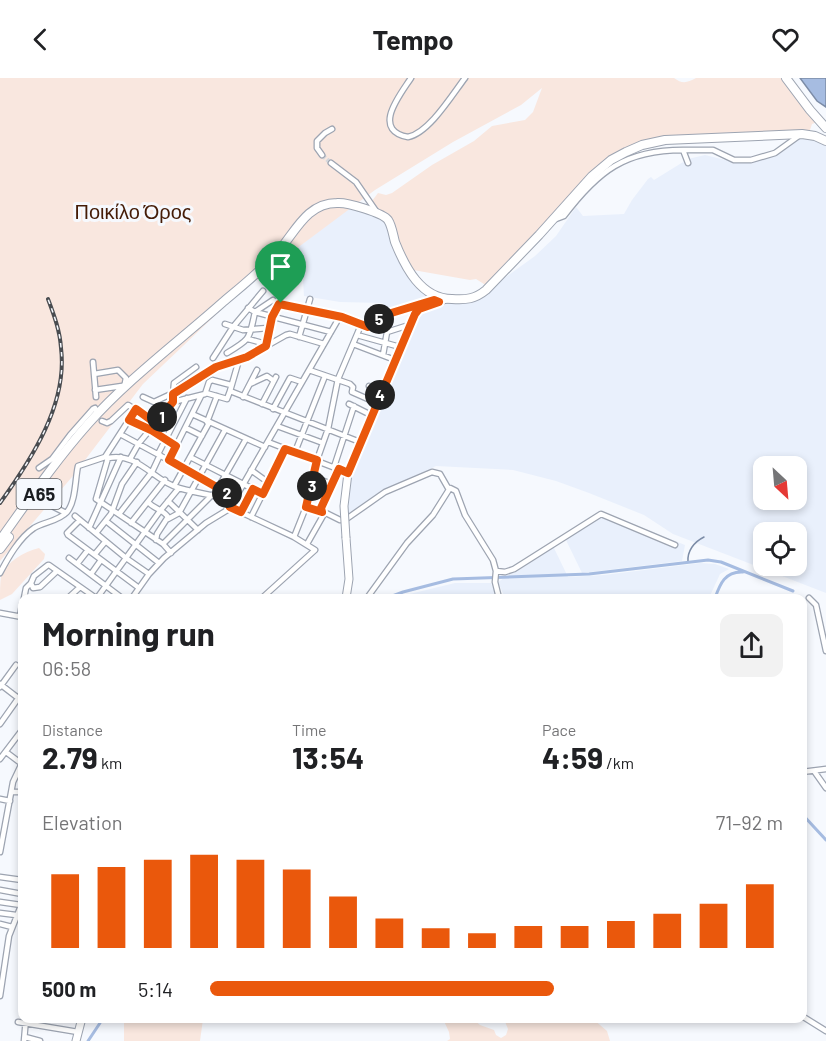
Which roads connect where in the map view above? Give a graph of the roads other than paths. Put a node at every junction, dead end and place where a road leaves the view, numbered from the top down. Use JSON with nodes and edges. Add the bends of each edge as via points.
{"nodes":[{"id":1,"x":411,"y":78,"type":"edge"},
{"id":2,"x":465,"y":78,"type":"edge"},
{"id":3,"x":788,"y":78,"type":"edge"},
{"id":4,"x":826,"y":122,"type":"edge"},
{"id":5,"x":826,"y":128,"type":"edge"},
{"id":6,"x":332,"y":129,"type":"dead end"},
{"id":7,"x":802,"y":134,"type":"junction"},
{"id":8,"x":826,"y":141,"type":"edge"},
{"id":9,"x":683,"y":150,"type":"junction"},
{"id":10,"x":322,"y":155,"type":"dead end"},
{"id":11,"x":331,"y":163,"type":"tunnel mouth"},
{"id":12,"x":688,"y":163,"type":"dead end"},
{"id":13,"x":358,"y":208,"type":"junction"},
{"id":14,"x":377,"y":214,"type":"junction"},
{"id":15,"x":551,"y":222,"type":"junction"},
{"id":16,"x":263,"y":291,"type":"dead end"},
{"id":17,"x":310,"y":299,"type":"dead end"},
{"id":18,"x":273,"y":300,"type":"dead end"},
{"id":19,"x":443,"y":300,"type":"junction"},
{"id":20,"x":248,"y":308,"type":"junction"},
{"id":21,"x":306,"y":309,"type":"junction"},
{"id":22,"x":255,"y":312,"type":"junction"},
{"id":23,"x":272,"y":317,"type":"junction"},
{"id":24,"x":339,"y":318,"type":"junction"},
{"id":25,"x":225,"y":324,"type":"dead end"},
{"id":26,"x":302,"y":324,"type":"junction"},
{"id":27,"x":361,"y":325,"type":"junction"},
{"id":28,"x":409,"y":325,"type":"junction"},
{"id":29,"x":233,"y":327,"type":"junction"},
{"id":30,"x":252,"y":328,"type":"junction"},
{"id":31,"x":268,"y":330,"type":"junction"},
{"id":32,"x":331,"y":332,"type":"junction"},
{"id":33,"x":357,"y":335,"type":"junction"},
{"id":34,"x":299,"y":337,"type":"junction"},
{"id":35,"x":278,"y":338,"type":"junction"},
{"id":36,"x":248,"y":339,"type":"junction"},
{"id":37,"x":324,"y":344,"type":"junction"},
{"id":38,"x":353,"y":344,"type":"junction"},
{"id":39,"x":385,"y":344,"type":"junction"},
{"id":40,"x":266,"y":345,"type":"junction"},
{"id":41,"x":400,"y":347,"type":"junction"},
{"id":42,"x":227,"y":352,"type":"dead end"},
{"id":43,"x":383,"y":355,"type":"junction"},
{"id":44,"x":213,"y":358,"type":"dead end"},
{"id":45,"x":239,"y":360,"type":"junction"},
{"id":46,"x":394,"y":360,"type":"junction"},
{"id":47,"x":93,"y":362,"type":"dead end"},
{"id":48,"x":196,"y":367,"type":"dead end"},
{"id":49,"x":257,"y":370,"type":"dead end"},
{"id":50,"x":309,"y":370,"type":"junction"},
{"id":51,"x":210,"y":371,"type":"junction"},
{"id":52,"x":94,"y":375,"type":"junction"},
{"id":53,"x":325,"y":376,"type":"junction"},
{"id":54,"x":338,"y":379,"type":"junction"},
{"id":55,"x":209,"y":382,"type":"junction"},
{"id":56,"x":302,"y":382,"type":"junction"},
{"id":57,"x":249,"y":384,"type":"junction"},
{"id":58,"x":231,"y":385,"type":"junction"},
{"id":59,"x":122,"y":386,"type":"junction"},
{"id":60,"x":369,"y":386,"type":"dead end"},
{"id":61,"x":95,"y":390,"type":"junction"},
{"id":62,"x":382,"y":390,"type":"junction"},
{"id":63,"x":230,"y":391,"type":"junction"},
{"id":64,"x":173,"y":394,"type":"junction"},
{"id":65,"x":204,"y":395,"type":"junction"},
{"id":66,"x":217,"y":396,"type":"junction"},
{"id":67,"x":96,"y":397,"type":"dead end"},
{"id":68,"x":243,"y":397,"type":"junction"},
{"id":69,"x":143,"y":398,"type":"dead end"},
{"id":70,"x":187,"y":398,"type":"junction"},
{"id":71,"x":173,"y":402,"type":"junction"},
{"id":72,"x":376,"y":403,"type":"junction"},
{"id":73,"x":262,"y":404,"type":"junction"},
{"id":74,"x":136,"y":409,"type":"junction"},
{"id":75,"x":273,"y":409,"type":"junction"},
{"id":76,"x":284,"y":413,"type":"junction"},
{"id":77,"x":192,"y":414,"type":"junction"},
{"id":78,"x":371,"y":416,"type":"junction"},
{"id":79,"x":129,"y":420,"type":"junction"},
{"id":80,"x":102,"y":421,"type":"dead end"},
{"id":81,"x":157,"y":421,"type":"junction"},
{"id":82,"x":307,"y":421,"type":"junction"},
{"id":83,"x":208,"y":422,"type":"junction"},
{"id":84,"x":277,"y":426,"type":"junction"},
{"id":85,"x":186,"y":428,"type":"junction"},
{"id":86,"x":328,"y":429,"type":"junction"},
{"id":87,"x":151,"y":430,"type":"junction"},
{"id":88,"x":225,"y":430,"type":"junction"},
{"id":89,"x":120,"y":434,"type":"junction"},
{"id":90,"x":301,"y":434,"type":"junction"},
{"id":91,"x":202,"y":436,"type":"junction"},
{"id":92,"x":345,"y":436,"type":"junction"},
{"id":93,"x":246,"y":439,"type":"junction"},
{"id":94,"x":166,"y":440,"type":"junction"},
{"id":95,"x":360,"y":442,"type":"junction"},
{"id":96,"x":139,"y":443,"type":"junction"},
{"id":97,"x":323,"y":443,"type":"junction"},
{"id":98,"x":266,"y":445,"type":"junction"},
{"id":99,"x":176,"y":446,"type":"junction"},
{"id":100,"x":285,"y":449,"type":"junction"},
{"id":101,"x":295,"y":452,"type":"junction"},
{"id":102,"x":159,"y":455,"type":"junction"},
{"id":103,"x":121,"y":457,"type":"junction"},
{"id":104,"x":190,"y":458,"type":"junction"},
{"id":105,"x":130,"y":459,"type":"junction"},
{"id":106,"x":169,"y":460,"type":"junction"},
{"id":107,"x":317,"y":460,"type":"junction"},
{"id":108,"x":137,"y":462,"type":"junction"},
{"id":109,"x":205,"y":465,"type":"junction"},
{"id":110,"x":39,"y":468,"type":"dead end"},
{"id":111,"x":184,"y":468,"type":"junction"},
{"id":112,"x":336,"y":468,"type":"junction"},
{"id":113,"x":251,"y":470,"type":"junction"},
{"id":114,"x":152,"y":472,"type":"junction"},
{"id":115,"x":348,"y":473,"type":"junction"},
{"id":116,"x":225,"y":475,"type":"junction"},
{"id":117,"x":198,"y":476,"type":"junction"},
{"id":118,"x":314,"y":477,"type":"junction"},
{"id":119,"x":165,"y":480,"type":"junction"},
{"id":120,"x":269,"y":483,"type":"junction"},
{"id":121,"x":244,"y":484,"type":"junction"},
{"id":122,"x":332,"y":484,"type":"junction"},
{"id":123,"x":177,"y":487,"type":"junction"},
{"id":124,"x":218,"y":487,"type":"junction"},
{"id":125,"x":57,"y":488,"type":"dead end"},
{"id":126,"x":191,"y":489,"type":"junction"},
{"id":127,"x":253,"y":489,"type":"junction"},
{"id":128,"x":448,"y":489,"type":"junction"},
{"id":129,"x":263,"y":494,"type":"junction"},
{"id":130,"x":213,"y":495,"type":"junction"},
{"id":131,"x":234,"y":500,"type":"junction"},
{"id":132,"x":168,"y":501,"type":"junction"},
{"id":133,"x":101,"y":502,"type":"junction"},
{"id":134,"x":147,"y":502,"type":"junction"},
{"id":135,"x":230,"y":507,"type":"junction"},
{"id":136,"x":306,"y":507,"type":"junction"},
{"id":137,"x":112,"y":510,"type":"junction"},
{"id":138,"x":160,"y":510,"type":"junction"},
{"id":139,"x":179,"y":511,"type":"junction"},
{"id":140,"x":241,"y":512,"type":"junction"},
{"id":141,"x":66,"y":513,"type":"junction"},
{"id":142,"x":323,"y":513,"type":"junction"},
{"id":143,"x":119,"y":514,"type":"junction"},
{"id":144,"x":251,"y":518,"type":"junction"},
{"id":145,"x":168,"y":519,"type":"junction"},
{"id":146,"x":187,"y":520,"type":"junction"},
{"id":147,"x":106,"y":521,"type":"junction"},
{"id":148,"x":131,"y":523,"type":"junction"},
{"id":149,"x":89,"y":528,"type":"junction"},
{"id":150,"x":198,"y":530,"type":"junction"},
{"id":151,"x":144,"y":532,"type":"junction"},
{"id":152,"x":96,"y":533,"type":"junction"},
{"id":153,"x":294,"y":537,"type":"junction"},
{"id":154,"x":0,"y":540,"type":"edge"},
{"id":155,"x":156,"y":540,"type":"junction"},
{"id":156,"x":105,"y":542,"type":"junction"},
{"id":157,"x":163,"y":543,"type":"junction"},
{"id":158,"x":307,"y":544,"type":"junction"},
{"id":159,"x":136,"y":545,"type":"junction"},
{"id":160,"x":675,"y":545,"type":"dead end"},
{"id":161,"x":0,"y":549,"type":"edge"},
{"id":162,"x":88,"y":550,"type":"junction"},
{"id":163,"x":171,"y":553,"type":"junction"},
{"id":164,"x":95,"y":555,"type":"junction"},
{"id":165,"x":69,"y":558,"type":"dead end"},
{"id":166,"x":126,"y":558,"type":"junction"},
{"id":167,"x":101,"y":560,"type":"junction"},
{"id":168,"x":159,"y":563,"type":"junction"},
{"id":169,"x":77,"y":564,"type":"junction"},
{"id":170,"x":57,"y":571,"type":"junction"},
{"id":171,"x":116,"y":572,"type":"junction"},
{"id":172,"x":0,"y":573,"type":"edge"},
{"id":173,"x":91,"y":574,"type":"junction"},
{"id":174,"x":149,"y":574,"type":"junction"},
{"id":175,"x":495,"y":576,"type":"junction"},
{"id":176,"x":31,"y":583,"type":"junction"},
{"id":177,"x":106,"y":586,"type":"junction"},
{"id":178,"x":79,"y":588,"type":"junction"},
{"id":179,"x":139,"y":588,"type":"junction"},
{"id":180,"x":87,"y":593,"type":"edge"},
{"id":181,"x":25,"y":594,"type":"edge"},
{"id":182,"x":72,"y":594,"type":"edge"},
{"id":183,"x":99,"y":594,"type":"edge"},
{"id":184,"x":117,"y":594,"type":"edge"},
{"id":185,"x":135,"y":594,"type":"edge"},
{"id":186,"x":267,"y":594,"type":"edge"},
{"id":187,"x":347,"y":594,"type":"edge"},
{"id":188,"x":370,"y":594,"type":"edge"},
{"id":189,"x":498,"y":594,"type":"edge"},
{"id":190,"x":809,"y":597,"type":"dead end"},
{"id":191,"x":0,"y":613,"type":"edge"},
{"id":192,"x":18,"y":616,"type":"edge"},
{"id":193,"x":826,"y":651,"type":"edge"},
{"id":194,"x":16,"y":665,"type":"dead end"},
{"id":195,"x":1,"y":686,"type":"edge"},
{"id":196,"x":18,"y":696,"type":"edge"},
{"id":197,"x":18,"y":702,"type":"edge"},
{"id":198,"x":0,"y":724,"type":"edge"},
{"id":199,"x":18,"y":736,"type":"edge"},
{"id":200,"x":6,"y":752,"type":"junction"},
{"id":201,"x":0,"y":759,"type":"edge"},
{"id":202,"x":18,"y":760,"type":"edge"},
{"id":203,"x":826,"y":769,"type":"edge"},
{"id":204,"x":18,"y":771,"type":"edge"},
{"id":205,"x":814,"y":771,"type":"junction"},
{"id":206,"x":807,"y":772,"type":"edge"},
{"id":207,"x":826,"y":788,"type":"edge"},
{"id":208,"x":12,"y":792,"type":"junction"},
{"id":209,"x":18,"y":792,"type":"edge"},
{"id":210,"x":0,"y":799,"type":"edge"},
{"id":211,"x":10,"y":801,"type":"junction"},
{"id":212,"x":1,"y":837,"type":"edge"},
{"id":213,"x":0,"y":852,"type":"edge"},
{"id":214,"x":0,"y":877,"type":"edge"},
{"id":215,"x":10,"y":878,"type":"junction"},
{"id":216,"x":18,"y":879,"type":"edge"},
{"id":217,"x":0,"y":890,"type":"edge"},
{"id":218,"x":9,"y":891,"type":"junction"},
{"id":219,"x":18,"y":893,"type":"edge"},
{"id":220,"x":0,"y":902,"type":"edge"},
{"id":221,"x":18,"y":904,"type":"edge"},
{"id":222,"x":18,"y":911,"type":"edge"},
{"id":223,"x":0,"y":913,"type":"edge"},
{"id":224,"x":16,"y":915,"type":"junction"},
{"id":225,"x":0,"y":924,"type":"edge"},
{"id":226,"x":12,"y":927,"type":"junction"},
{"id":227,"x":0,"y":996,"type":"edge"},
{"id":228,"x":807,"y":1019,"type":"edge"},
{"id":229,"x":26,"y":1023,"type":"edge"},
{"id":230,"x":35,"y":1023,"type":"edge"},
{"id":231,"x":81,"y":1023,"type":"edge"},
{"id":232,"x":826,"y":1031,"type":"edge"},
{"id":233,"x":78,"y":1032,"type":"junction"},
{"id":234,"x":24,"y":1039,"type":"edge"},
{"id":235,"x":40,"y":1041,"type":"edge"},
{"id":236,"x":76,"y":1041,"type":"edge"}],
"edges":[{"from":1,"to":2,"type":"street","via":[[393,106],[390,122],[399,134],[408,137],[429,124]]},
{"from":3,"to":4,"type":"highway"},
{"from":3,"to":5,"type":"highway"},
{"from":6,"to":10,"type":"street","via":[[317,141]]},
{"from":7,"to":8,"type":"highway"},
{"from":7,"to":9,"type":"street","via":[[775,153],[751,160],[734,160],[713,150]]},
{"from":7,"to":15,"type":"highway","via":[[674,139],[642,145],[598,170]]},
{"from":9,"to":12,"type":"street"},
{"from":9,"to":15,"type":"street","via":[[652,153],[614,165],[598,177],[564,216]]},
{"from":11,"to":14,"type":"street","via":[[358,184]]},
{"from":13,"to":14,"type":"highway"},
{"from":13,"to":154,"type":"highway","number":"Α65","via":[[335,203],[307,215],[258,272],[94,418]]},
{"from":13,"to":161,"type":"highway","number":"Α65","via":[[334,207],[309,218],[274,264],[91,427]]},
{"from":14,"to":19,"type":"highway","via":[[388,220],[414,280]]},
{"from":15,"to":19,"type":"highway","via":[[480,295]]},
{"from":16,"to":20,"type":"street"},
{"from":17,"to":21,"type":"street"},
{"from":18,"to":22,"type":"street"},
{"from":19,"to":27,"type":"street","via":[[388,314],[370,326]]},
{"from":19,"to":28,"type":"main road","via":[[417,310]]},
{"from":20,"to":22,"type":"street"},
{"from":20,"to":29,"type":"street"},
{"from":21,"to":23,"type":"street","via":[[281,303]]},
{"from":21,"to":24,"type":"street"},
{"from":21,"to":26,"type":"street"},
{"from":22,"to":23,"type":"street"},
{"from":22,"to":30,"type":"street"},
{"from":23,"to":26,"type":"street"},
{"from":23,"to":31,"type":"street"},
{"from":24,"to":27,"type":"street"},
{"from":24,"to":32,"type":"street"},
{"from":25,"to":29,"type":"street"},
{"from":26,"to":32,"type":"street"},
{"from":26,"to":34,"type":"street"},
{"from":27,"to":33,"type":"street"},
{"from":28,"to":39,"type":"street","via":[[389,331]]},
{"from":28,"to":41,"type":"main road"},
{"from":29,"to":30,"type":"street"},
{"from":29,"to":44,"type":"street"},
{"from":30,"to":31,"type":"street"},
{"from":30,"to":36,"type":"street"},
{"from":31,"to":35,"type":"street"},
{"from":31,"to":40,"type":"street"},
{"from":32,"to":37,"type":"street"},
{"from":33,"to":38,"type":"street"},
{"from":33,"to":39,"type":"street"},
{"from":34,"to":35,"type":"street","via":[[287,334]]},
{"from":34,"to":37,"type":"street"},
{"from":35,"to":40,"type":"street"},
{"from":36,"to":40,"type":"street"},
{"from":36,"to":42,"type":"street"},
{"from":37,"to":50,"type":"street"},
{"from":38,"to":43,"type":"street"},
{"from":38,"to":54,"type":"street"},
{"from":39,"to":41,"type":"street"},
{"from":39,"to":43,"type":"street"},
{"from":40,"to":45,"type":"street"},
{"from":41,"to":46,"type":"main road"},
{"from":43,"to":46,"type":"street"},
{"from":45,"to":51,"type":"street"},
{"from":45,"to":58,"type":"street"},
{"from":46,"to":62,"type":"main road"},
{"from":47,"to":52,"type":"street"},
{"from":48,"to":64,"type":"street","via":[[173,384]]},
{"from":49,"to":57,"type":"street"},
{"from":50,"to":53,"type":"street"},
{"from":50,"to":56,"type":"street"},
{"from":51,"to":55,"type":"street"},
{"from":51,"to":64,"type":"street"},
{"from":52,"to":59,"type":"street","via":[[118,370],[126,378]]},
{"from":52,"to":61,"type":"street"},
{"from":53,"to":54,"type":"street"},
{"from":53,"to":82,"type":"street"},
{"from":54,"to":72,"type":"street"},
{"from":54,"to":86,"type":"street"},
{"from":55,"to":58,"type":"street"},
{"from":55,"to":65,"type":"street"},
{"from":56,"to":75,"type":"street","via":[[290,378]]},
{"from":56,"to":76,"type":"street"},
{"from":57,"to":68,"type":"street"},
{"from":57,"to":73,"type":"street","via":[[267,376],[275,379]]},
{"from":58,"to":63,"type":"street"},
{"from":59,"to":61,"type":"street"},
{"from":59,"to":110,"type":"street"},
{"from":60,"to":62,"type":"street"},
{"from":61,"to":67,"type":"street"},
{"from":62,"to":72,"type":"main road"},
{"from":63,"to":66,"type":"street","via":[[227,399]]},
{"from":63,"to":68,"type":"street"},
{"from":64,"to":69,"type":"street","via":[[154,402]]},
{"from":64,"to":71,"type":"street"},
{"from":65,"to":66,"type":"street"},
{"from":65,"to":70,"type":"street"},
{"from":65,"to":77,"type":"street"},
{"from":66,"to":83,"type":"street"},
{"from":68,"to":73,"type":"street"},
{"from":70,"to":71,"type":"street"},
{"from":70,"to":94,"type":"street"},
{"from":71,"to":81,"type":"street"},
{"from":72,"to":78,"type":"main road"},
{"from":73,"to":75,"type":"street"},
{"from":74,"to":79,"type":"street"},
{"from":74,"to":80,"type":"street","via":[[126,405],[111,422]]},
{"from":74,"to":81,"type":"street"},
{"from":75,"to":76,"type":"street"},
{"from":76,"to":82,"type":"street"},
{"from":76,"to":84,"type":"street"},
{"from":77,"to":83,"type":"street"},
{"from":77,"to":85,"type":"street"},
{"from":78,"to":92,"type":"street","via":[[351,405]]},
{"from":78,"to":95,"type":"main road"},
{"from":79,"to":87,"type":"street"},
{"from":79,"to":89,"type":"street"},
{"from":81,"to":87,"type":"street"},
{"from":82,"to":86,"type":"street"},
{"from":82,"to":90,"type":"street"},
{"from":83,"to":88,"type":"street"},
{"from":83,"to":91,"type":"street"},
{"from":84,"to":90,"type":"street"},
{"from":84,"to":98,"type":"street"},
{"from":85,"to":91,"type":"street"},
{"from":85,"to":99,"type":"street"},
{"from":86,"to":92,"type":"street"},
{"from":86,"to":97,"type":"street"},
{"from":87,"to":94,"type":"street"},
{"from":87,"to":96,"type":"street"},
{"from":88,"to":93,"type":"street"},
{"from":88,"to":109,"type":"street"},
{"from":89,"to":96,"type":"street"},
{"from":89,"to":141,"type":"street","via":[[105,457],[78,466]]},
{"from":90,"to":97,"type":"street"},
{"from":90,"to":101,"type":"street"},
{"from":91,"to":104,"type":"street"},
{"from":92,"to":95,"type":"street"},
{"from":92,"to":112,"type":"street"},
{"from":93,"to":98,"type":"street"},
{"from":93,"to":116,"type":"street"},
{"from":94,"to":99,"type":"street"},
{"from":94,"to":102,"type":"street"},
{"from":95,"to":115,"type":"main road"},
{"from":96,"to":102,"type":"street"},
{"from":96,"to":105,"type":"street"},
{"from":97,"to":107,"type":"street"},
{"from":98,"to":100,"type":"street"},
{"from":98,"to":113,"type":"street"},
{"from":99,"to":106,"type":"street"},
{"from":100,"to":101,"type":"street"},
{"from":100,"to":120,"type":"street"},
{"from":101,"to":107,"type":"street"},
{"from":102,"to":106,"type":"street"},
{"from":102,"to":114,"type":"street"},
{"from":103,"to":105,"type":"street"},
{"from":103,"to":133,"type":"street"},
{"from":103,"to":133,"type":"street","via":[[107,460],[96,498]]},
{"from":104,"to":109,"type":"street"},
{"from":104,"to":111,"type":"street"},
{"from":105,"to":108,"type":"street"},
{"from":106,"to":111,"type":"street"},
{"from":107,"to":112,"type":"street"},
{"from":107,"to":118,"type":"street"},
{"from":108,"to":114,"type":"street"},
{"from":108,"to":137,"type":"street","via":[[122,484]]},
{"from":109,"to":116,"type":"street"},
{"from":109,"to":117,"type":"street"},
{"from":111,"to":117,"type":"street"},
{"from":111,"to":123,"type":"street"},
{"from":112,"to":115,"type":"street"},
{"from":112,"to":122,"type":"street"},
{"from":113,"to":120,"type":"street"},
{"from":113,"to":121,"type":"street"},
{"from":114,"to":119,"type":"street"},
{"from":114,"to":143,"type":"street"},
{"from":115,"to":187,"type":"main road","bridge":true,"via":[[344,506]]},
{"from":116,"to":121,"type":"street"},
{"from":116,"to":124,"type":"street"},
{"from":117,"to":124,"type":"street"},
{"from":117,"to":126,"type":"street"},
{"from":118,"to":122,"type":"street"},
{"from":118,"to":136,"type":"street"},
{"from":119,"to":123,"type":"street"},
{"from":119,"to":134,"type":"street"},
{"from":120,"to":129,"type":"street"},
{"from":121,"to":127,"type":"street"},
{"from":121,"to":131,"type":"street"},
{"from":122,"to":142,"type":"street","via":[[321,508]]},
{"from":123,"to":126,"type":"street"},
{"from":123,"to":132,"type":"street"},
{"from":124,"to":130,"type":"street"},
{"from":124,"to":131,"type":"street"},
{"from":125,"to":141,"type":"street","via":[[54,508]]},
{"from":126,"to":130,"type":"street"},
{"from":126,"to":139,"type":"street"},
{"from":127,"to":129,"type":"street"},
{"from":127,"to":140,"type":"street"},
{"from":128,"to":142,"type":"street","via":[[438,473],[432,472],[385,492],[345,520]]},
{"from":128,"to":175,"type":"street","via":[[456,491],[465,515],[490,554]]},
{"from":128,"to":188,"type":"street","via":[[433,515]]},
{"from":129,"to":144,"type":"street"},
{"from":130,"to":131,"type":"street"},
{"from":130,"to":146,"type":"street"},
{"from":131,"to":135,"type":"street"},
{"from":132,"to":138,"type":"street"},
{"from":132,"to":139,"type":"street"},
{"from":133,"to":137,"type":"street"},
{"from":133,"to":149,"type":"street"},
{"from":134,"to":138,"type":"street"},
{"from":134,"to":148,"type":"street"},
{"from":135,"to":140,"type":"street"},
{"from":135,"to":150,"type":"street"},
{"from":136,"to":142,"type":"street"},
{"from":136,"to":153,"type":"street"},
{"from":137,"to":143,"type":"street"},
{"from":137,"to":147,"type":"street"},
{"from":138,"to":145,"type":"street"},
{"from":138,"to":151,"type":"street"},
{"from":139,"to":145,"type":"street"},
{"from":139,"to":146,"type":"street"},
{"from":140,"to":144,"type":"street"},
{"from":141,"to":172,"type":"street","via":[[30,532]]},
{"from":142,"to":158,"type":"street"},
{"from":143,"to":148,"type":"street"},
{"from":144,"to":153,"type":"street"},
{"from":145,"to":155,"type":"street"},
{"from":146,"to":150,"type":"street"},
{"from":146,"to":157,"type":"street"},
{"from":147,"to":152,"type":"street"},
{"from":147,"to":159,"type":"street"},
{"from":148,"to":151,"type":"street"},
{"from":149,"to":152,"type":"street"},
{"from":149,"to":162,"type":"street","via":[[78,518],[67,534]]},
{"from":150,"to":163,"type":"street"},
{"from":151,"to":155,"type":"street"},
{"from":151,"to":159,"type":"street"},
{"from":152,"to":156,"type":"street"},
{"from":153,"to":158,"type":"street"},
{"from":155,"to":157,"type":"street"},
{"from":156,"to":164,"type":"street"},
{"from":156,"to":166,"type":"street"},
{"from":157,"to":163,"type":"street"},
{"from":158,"to":186,"type":"street","via":[[315,551]]},
{"from":159,"to":166,"type":"street"},
{"from":159,"to":168,"type":"street"},
{"from":160,"to":175,"type":"street","via":[[601,514],[514,569]]},
{"from":162,"to":164,"type":"street"},
{"from":162,"to":169,"type":"street"},
{"from":163,"to":168,"type":"street"},
{"from":164,"to":167,"type":"street"},
{"from":165,"to":169,"type":"street"},
{"from":166,"to":171,"type":"street"},
{"from":166,"to":174,"type":"street"},
{"from":167,"to":171,"type":"street"},
{"from":167,"to":173,"type":"street"},
{"from":168,"to":174,"type":"street"},
{"from":169,"to":173,"type":"street"},
{"from":170,"to":176,"type":"street","via":[[36,589]]},
{"from":170,"to":176,"type":"street","via":[[48,565]]},
{"from":170,"to":178,"type":"street"},
{"from":171,"to":177,"type":"street"},
{"from":171,"to":179,"type":"street"},
{"from":173,"to":177,"type":"street"},
{"from":174,"to":179,"type":"street"},
{"from":175,"to":189,"type":"street"},
{"from":176,"to":181,"type":"street"},
{"from":177,"to":183,"type":"street"},
{"from":177,"to":184,"type":"street"},
{"from":178,"to":180,"type":"street"},
{"from":178,"to":182,"type":"street"},
{"from":179,"to":185,"type":"street"},
{"from":190,"to":193,"type":"street","via":[[816,605]]},
{"from":191,"to":192,"type":"street"},
{"from":194,"to":195,"type":"street"},
{"from":195,"to":196,"type":"street"},
{"from":197,"to":198,"type":"street"},
{"from":199,"to":200,"type":"street"},
{"from":200,"to":201,"type":"street"},
{"from":200,"to":202,"type":"street"},
{"from":203,"to":205,"type":"street"},
{"from":204,"to":208,"type":"street"},
{"from":205,"to":206,"type":"street"},
{"from":205,"to":207,"type":"street"},
{"from":208,"to":209,"type":"street"},
{"from":208,"to":211,"type":"street"},
{"from":210,"to":211,"type":"street"},
{"from":211,"to":212,"type":"street"},
{"from":212,"to":213,"type":"street"},
{"from":214,"to":215,"type":"street"},
{"from":215,"to":216,"type":"street"},
{"from":215,"to":218,"type":"street"},
{"from":217,"to":218,"type":"street"},
{"from":218,"to":219,"type":"street"},
{"from":220,"to":221,"type":"street"},
{"from":222,"to":224,"type":"street"},
{"from":223,"to":224,"type":"street"},
{"from":224,"to":226,"type":"street"},
{"from":225,"to":226,"type":"street"},
{"from":226,"to":227,"type":"street"},
{"from":228,"to":232,"type":"street"},
{"from":229,"to":234,"type":"street"},
{"from":230,"to":233,"type":"street"},
{"from":231,"to":233,"type":"main road"},
{"from":233,"to":236,"type":"main road"},
{"from":234,"to":235,"type":"street"}]}
